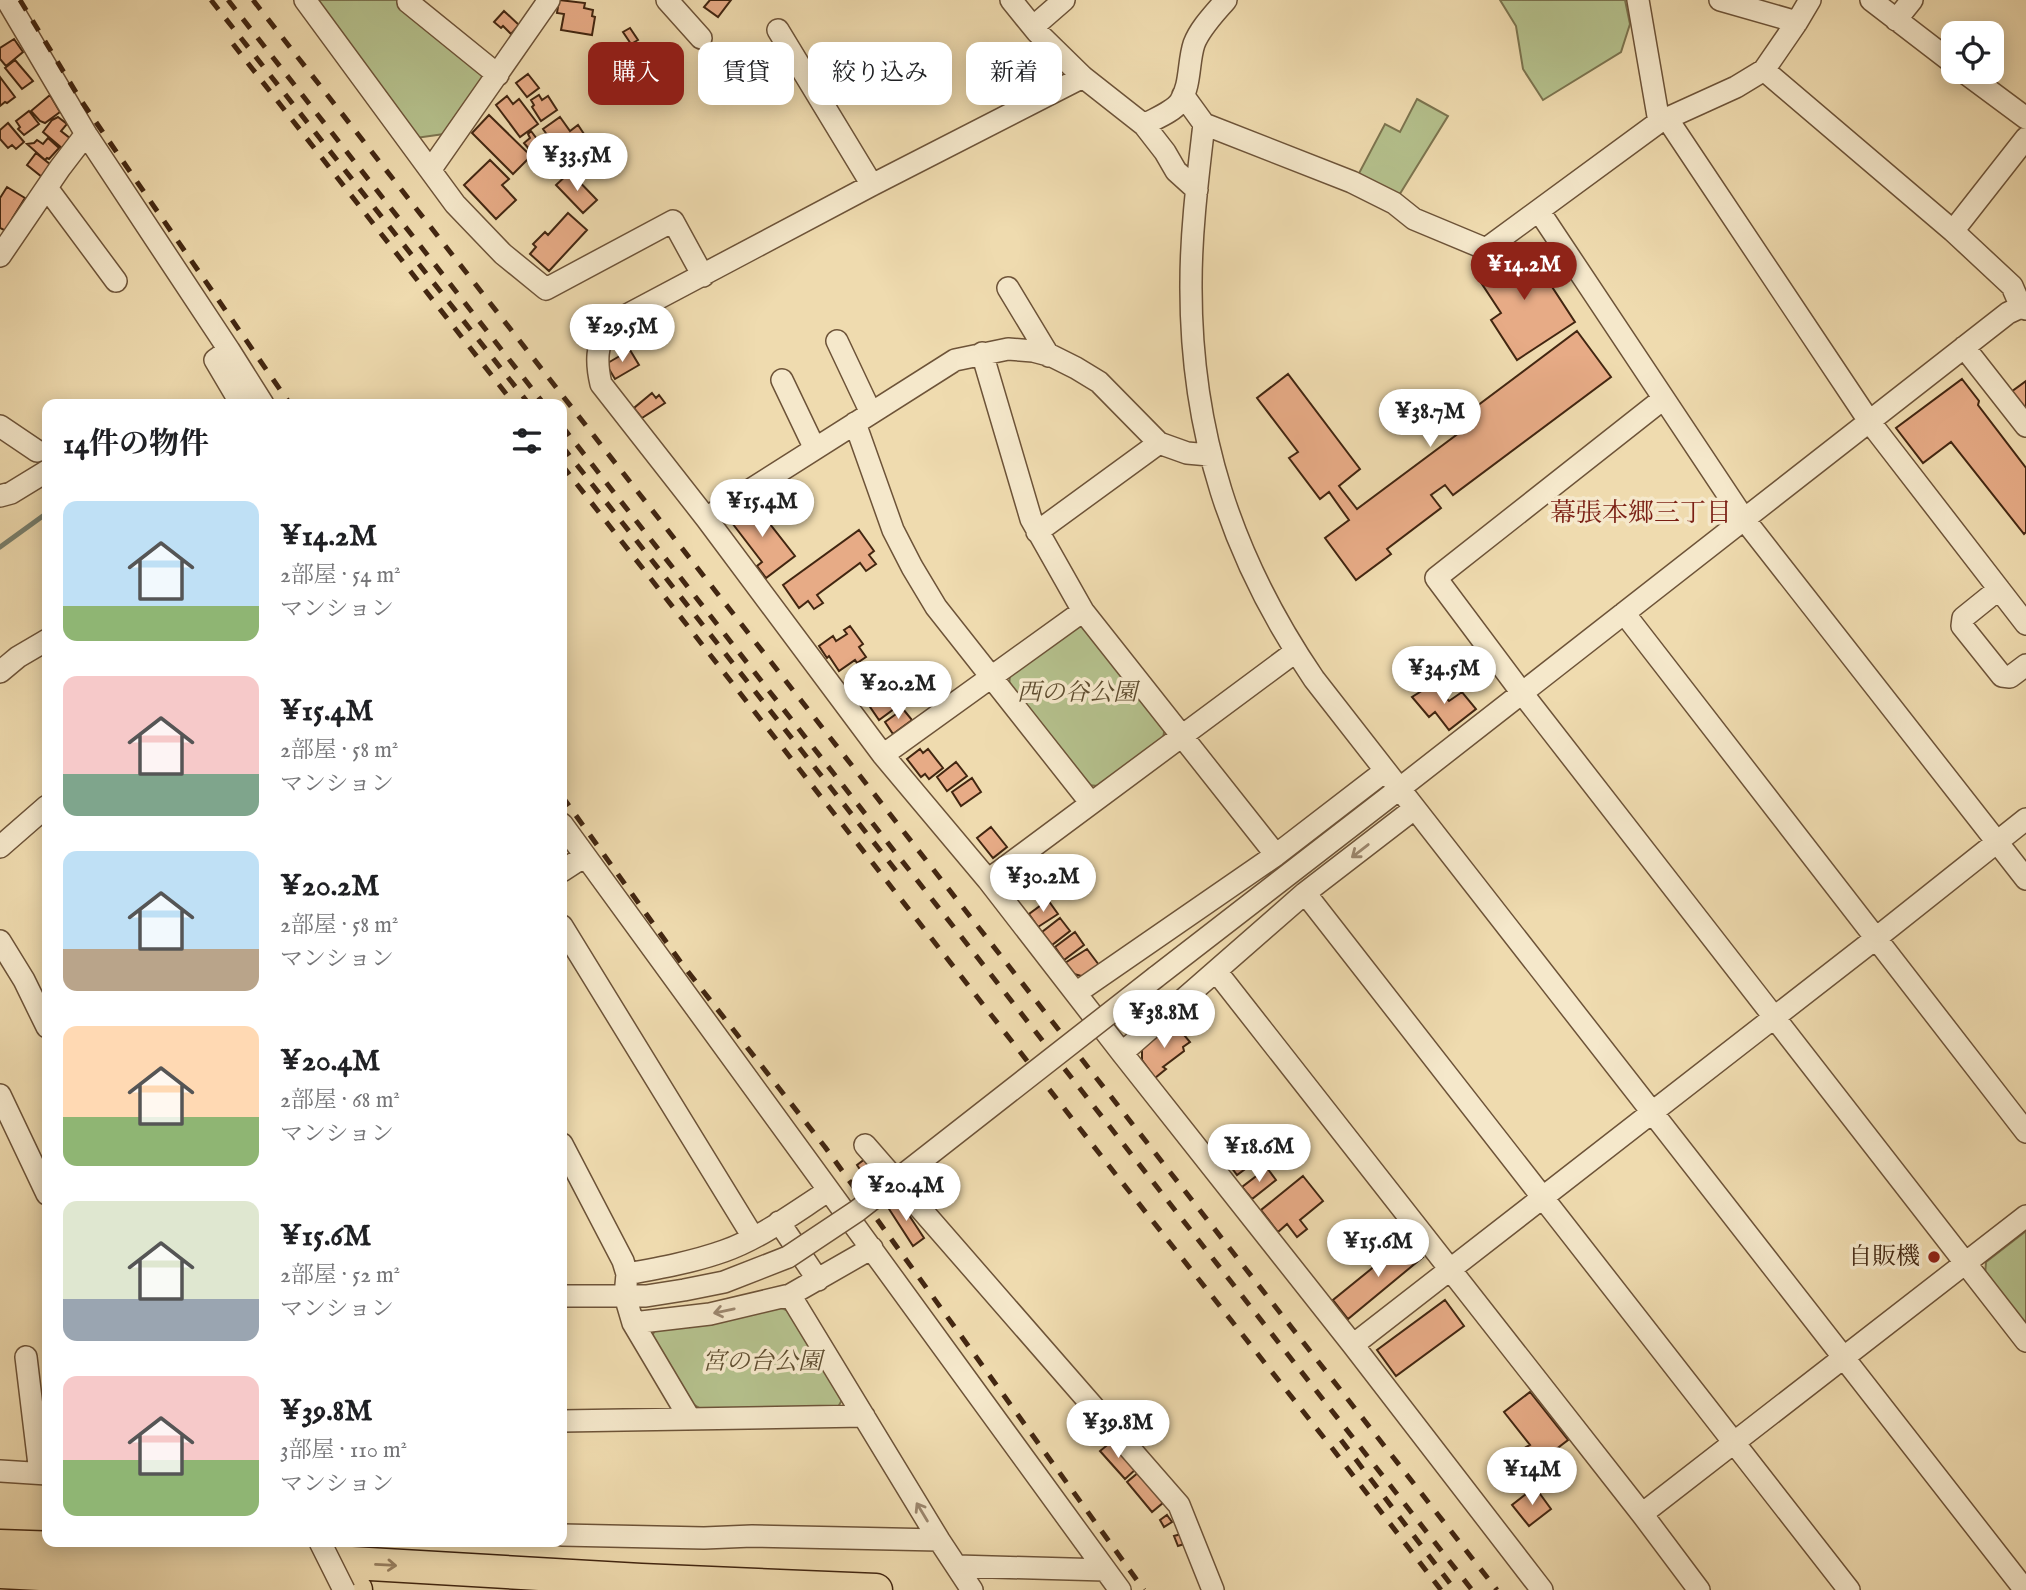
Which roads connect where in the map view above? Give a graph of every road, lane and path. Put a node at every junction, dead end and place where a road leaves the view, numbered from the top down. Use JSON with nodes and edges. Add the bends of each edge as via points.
{"nodes":[{"id":1,"x":7,"y":0,"type":"edge"},
{"id":2,"x":305,"y":0,"type":"edge"},
{"id":3,"x":549,"y":0,"type":"edge"},
{"id":4,"x":667,"y":0,"type":"edge"},
{"id":5,"x":1012,"y":0,"type":"edge"},
{"id":6,"x":1065,"y":0,"type":"edge"},
{"id":7,"x":1226,"y":0,"type":"edge"},
{"id":8,"x":1638,"y":0,"type":"edge"},
{"id":9,"x":1720,"y":0,"type":"edge"},
{"id":10,"x":1810,"y":0,"type":"edge"},
{"id":11,"x":1871,"y":0,"type":"edge"},
{"id":12,"x":1912,"y":0,"type":"edge"},
{"id":13,"x":408,"y":1,"type":"edge"},
{"id":14,"x":1896,"y":20,"type":"junction"},
{"id":15,"x":1797,"y":22,"type":"junction"},
{"id":16,"x":1033,"y":27,"type":"junction"},
{"id":17,"x":778,"y":30,"type":"dead end"},
{"id":18,"x":701,"y":38,"type":"dead end"},
{"id":19,"x":1941,"y":54,"type":"edge"},
{"id":20,"x":1764,"y":70,"type":"junction"},
{"id":21,"x":498,"y":75,"type":"junction"},
{"id":22,"x":1083,"y":77,"type":"junction"},
{"id":23,"x":1981,"y":84,"type":"edge"},
{"id":24,"x":1183,"y":95,"type":"junction"},
{"id":25,"x":2026,"y":118,"type":"edge"},
{"id":26,"x":1662,"y":120,"type":"junction"},
{"id":27,"x":1204,"y":124,"type":"junction"},
{"id":28,"x":1144,"y":125,"type":"junction"},
{"id":29,"x":86,"y":134,"type":"junction"},
{"id":30,"x":2026,"y":138,"type":"edge"},
{"id":31,"x":431,"y":169,"type":"junction"},
{"id":32,"x":872,"y":185,"type":"junction"},
{"id":33,"x":47,"y":188,"type":"junction"},
{"id":34,"x":1197,"y":190,"type":"junction"},
{"id":35,"x":1539,"y":211,"type":"junction"},
{"id":36,"x":1953,"y":231,"type":"junction"},
{"id":37,"x":0,"y":256,"type":"edge"},
{"id":38,"x":703,"y":275,"type":"junction"},
{"id":39,"x":116,"y":281,"type":"dead end"},
{"id":40,"x":1008,"y":288,"type":"dead end"},
{"id":41,"x":2024,"y":308,"type":"edge"},
{"id":42,"x":836,"y":341,"type":"dead end"},
{"id":43,"x":1964,"y":347,"type":"junction"},
{"id":44,"x":229,"y":350,"type":"junction"},
{"id":45,"x":982,"y":354,"type":"junction"},
{"id":46,"x":1049,"y":356,"type":"junction"},
{"id":47,"x":782,"y":380,"type":"dead end"},
{"id":48,"x":1663,"y":398,"type":"junction"},
{"id":49,"x":238,"y":399,"type":"edge"},
{"id":50,"x":260,"y":399,"type":"edge"},
{"id":51,"x":863,"y":418,"type":"junction"},
{"id":52,"x":1869,"y":421,"type":"junction"},
{"id":53,"x":0,"y":426,"type":"edge"},
{"id":54,"x":2026,"y":426,"type":"edge"},
{"id":55,"x":1159,"y":443,"type":"junction"},
{"id":56,"x":815,"y":449,"type":"junction"},
{"id":57,"x":37,"y":451,"type":"dead end"},
{"id":58,"x":1209,"y":455,"type":"junction"},
{"id":59,"x":42,"y":474,"type":"edge"},
{"id":60,"x":0,"y":496,"type":"edge"},
{"id":61,"x":706,"y":518,"type":"junction"},
{"id":62,"x":1744,"y":519,"type":"junction"},
{"id":63,"x":1037,"y":532,"type":"junction"},
{"id":64,"x":1999,"y":589,"type":"junction"},
{"id":65,"x":1083,"y":611,"type":"junction"},
{"id":66,"x":1624,"y":613,"type":"junction"},
{"id":67,"x":2026,"y":624,"type":"edge"},
{"id":68,"x":42,"y":643,"type":"edge"},
{"id":69,"x":1295,"y":652,"type":"junction"},
{"id":70,"x":2026,"y":665,"type":"edge"},
{"id":71,"x":0,"y":672,"type":"edge"},
{"id":72,"x":992,"y":677,"type":"junction"},
{"id":73,"x":1522,"y":693,"type":"junction"},
{"id":74,"x":1182,"y":735,"type":"junction"},
{"id":75,"x":883,"y":755,"type":"junction"},
{"id":76,"x":1385,"y":771,"type":"junction"},
{"id":77,"x":1399,"y":789,"type":"junction"},
{"id":78,"x":1090,"y":802,"type":"junction"},
{"id":79,"x":1414,"y":809,"type":"junction"},
{"id":80,"x":42,"y":810,"type":"edge"},
{"id":81,"x":2026,"y":819,"type":"edge"},
{"id":82,"x":567,"y":831,"type":"edge"},
{"id":83,"x":1997,"y":842,"type":"junction"},
{"id":84,"x":0,"y":846,"type":"edge"},
{"id":85,"x":1276,"y":855,"type":"junction"},
{"id":86,"x":585,"y":856,"type":"junction"},
{"id":87,"x":567,"y":868,"type":"edge"},
{"id":88,"x":2026,"y":879,"type":"edge"},
{"id":89,"x":988,"y":880,"type":"junction"},
{"id":90,"x":1305,"y":893,"type":"junction"},
{"id":91,"x":567,"y":934,"type":"edge"},
{"id":92,"x":1875,"y":939,"type":"junction"},
{"id":93,"x":0,"y":941,"type":"edge"},
{"id":94,"x":1216,"y":971,"type":"junction"},
{"id":95,"x":1076,"y":993,"type":"junction"},
{"id":96,"x":42,"y":1017,"type":"edge"},
{"id":97,"x":1773,"y":1018,"type":"junction"},
{"id":98,"x":1122,"y":1053,"type":"junction"},
{"id":99,"x":0,"y":1095,"type":"edge"},
{"id":100,"x":1652,"y":1112,"type":"junction"},
{"id":101,"x":2026,"y":1132,"type":"edge"},
{"id":102,"x":865,"y":1145,"type":"dead end"},
{"id":103,"x":567,"y":1154,"type":"edge"},
{"id":104,"x":42,"y":1183,"type":"edge"},
{"id":105,"x":828,"y":1191,"type":"junction"},
{"id":106,"x":1542,"y":1197,"type":"junction"},
{"id":107,"x":2026,"y":1216,"type":"edge"},
{"id":108,"x":779,"y":1222,"type":"junction"},
{"id":109,"x":753,"y":1237,"type":"junction"},
{"id":110,"x":872,"y":1248,"type":"junction"},
{"id":111,"x":1965,"y":1264,"type":"junction"},
{"id":112,"x":1450,"y":1269,"type":"junction"},
{"id":113,"x":628,"y":1274,"type":"junction"},
{"id":114,"x":818,"y":1280,"type":"junction"},
{"id":115,"x":790,"y":1295,"type":"junction"},
{"id":116,"x":567,"y":1296,"type":"edge"},
{"id":117,"x":625,"y":1296,"type":"junction"},
{"id":118,"x":634,"y":1323,"type":"junction"},
{"id":119,"x":2026,"y":1341,"type":"edge"},
{"id":120,"x":1353,"y":1345,"type":"junction"},
{"id":121,"x":26,"y":1357,"type":"dead end"},
{"id":122,"x":1843,"y":1357,"type":"junction"},
{"id":123,"x":864,"y":1416,"type":"junction"},
{"id":124,"x":690,"y":1419,"type":"junction"},
{"id":125,"x":567,"y":1421,"type":"edge"},
{"id":126,"x":1734,"y":1443,"type":"junction"},
{"id":127,"x":42,"y":1461,"type":"edge"},
{"id":128,"x":0,"y":1471,"type":"edge"},
{"id":129,"x":42,"y":1474,"type":"edge"},
{"id":130,"x":1642,"y":1514,"type":"junction"},
{"id":131,"x":0,"y":1529,"type":"edge"},
{"id":132,"x":42,"y":1533,"type":"edge"},
{"id":133,"x":567,"y":1535,"type":"edge"},
{"id":134,"x":939,"y":1540,"type":"junction"},
{"id":135,"x":0,"y":1545,"type":"edge"},
{"id":136,"x":42,"y":1547,"type":"edge"},
{"id":137,"x":49,"y":1547,"type":"edge"},
{"id":138,"x":123,"y":1547,"type":"edge"},
{"id":139,"x":322,"y":1547,"type":"edge"},
{"id":140,"x":147,"y":1551,"type":"junction"},
{"id":141,"x":957,"y":1566,"type":"junction"},
{"id":142,"x":1105,"y":1570,"type":"junction"},
{"id":143,"x":0,"y":1572,"type":"edge"},
{"id":144,"x":242,"y":1585,"type":"junction"},
{"id":145,"x":139,"y":1590,"type":"edge"},
{"id":146,"x":344,"y":1590,"type":"edge"},
{"id":147,"x":356,"y":1590,"type":"edge"},
{"id":148,"x":876,"y":1590,"type":"edge"},
{"id":149,"x":972,"y":1590,"type":"edge"},
{"id":150,"x":1120,"y":1590,"type":"edge"},
{"id":151,"x":1213,"y":1590,"type":"edge"},
{"id":152,"x":1542,"y":1590,"type":"edge"},
{"id":153,"x":1699,"y":1590,"type":"edge"},
{"id":154,"x":1849,"y":1590,"type":"edge"},
{"id":155,"x":2025,"y":1590,"type":"edge"}],
"edges":[{"from":1,"to":29,"type":"street"},
{"from":2,"to":31,"type":"street"},
{"from":3,"to":21,"type":"street"},
{"from":4,"to":18,"type":"street"},
{"from":5,"to":16,"type":"street"},
{"from":6,"to":16,"type":"street"},
{"from":7,"to":24,"type":"street","via":[[1195,41]]},
{"from":8,"to":26,"type":"street"},
{"from":9,"to":15,"type":"street"},
{"from":10,"to":15,"type":"street"},
{"from":11,"to":14,"type":"street"},
{"from":12,"to":14,"type":"street"},
{"from":13,"to":21,"type":"street"},
{"from":14,"to":19,"type":"street"},
{"from":15,"to":20,"type":"street"},
{"from":16,"to":22,"type":"street"},
{"from":17,"to":32,"type":"street"},
{"from":20,"to":26,"type":"street"},
{"from":20,"to":36,"type":"street"},
{"from":21,"to":31,"type":"street"},
{"from":22,"to":28,"type":"street"},
{"from":22,"to":32,"type":"street"},
{"from":23,"to":25,"type":"street"},
{"from":24,"to":27,"type":"street"},
{"from":24,"to":28,"type":"street","via":[[1179,104]]},
{"from":26,"to":35,"type":"street"},
{"from":26,"to":52,"type":"street"},
{"from":27,"to":34,"type":"street"},
{"from":27,"to":35,"type":"street","via":[[1352,182],[1414,219],[1486,249]]},
{"from":28,"to":34,"type":"street","via":[[1176,171]]},
{"from":29,"to":33,"type":"street"},
{"from":29,"to":44,"type":"street"},
{"from":30,"to":36,"type":"street"},
{"from":31,"to":38,"type":"street","via":[[455,204],[503,254],[546,289],[673,221]]},
{"from":32,"to":38,"type":"street"},
{"from":33,"to":37,"type":"street"},
{"from":33,"to":39,"type":"street"},
{"from":34,"to":58,"type":"street","via":[[1191,318]]},
{"from":35,"to":48,"type":"street"},
{"from":36,"to":41,"type":"street","via":[[2012,286]]},
{"from":38,"to":61,"type":"street","via":[[608,325],[598,349],[597,367],[601,384]]},
{"from":40,"to":46,"type":"street"},
{"from":41,"to":43,"type":"street","via":[[2008,313]]},
{"from":42,"to":51,"type":"street"},
{"from":43,"to":52,"type":"street"},
{"from":43,"to":54,"type":"street"},
{"from":44,"to":49,"type":"street","via":[[215,360]]},
{"from":44,"to":50,"type":"street"},
{"from":45,"to":46,"type":"street","via":[[1007,349]]},
{"from":45,"to":51,"type":"street","via":[[955,360]]},
{"from":45,"to":63,"type":"street"},
{"from":46,"to":55,"type":"street","via":[[1099,382]]},
{"from":47,"to":56,"type":"street"},
{"from":48,"to":62,"type":"street"},
{"from":48,"to":73,"type":"street","via":[[1436,578]]},
{"from":51,"to":56,"type":"street"},
{"from":51,"to":72,"type":"street","via":[[893,530],[936,607]]},
{"from":52,"to":62,"type":"street"},
{"from":52,"to":64,"type":"street"},
{"from":53,"to":57,"type":"street"},
{"from":55,"to":58,"type":"street"},
{"from":55,"to":63,"type":"street"},
{"from":56,"to":61,"type":"street"},
{"from":58,"to":69,"type":"street","via":[[1252,574]]},
{"from":59,"to":60,"type":"street"},
{"from":61,"to":75,"type":"street"},
{"from":62,"to":66,"type":"street"},
{"from":62,"to":83,"type":"street"},
{"from":63,"to":65,"type":"street"},
{"from":64,"to":67,"type":"street"},
{"from":64,"to":70,"type":"street","via":[[1963,618],[1962,625],[2002,676],[2010,677]]},
{"from":65,"to":72,"type":"street"},
{"from":65,"to":74,"type":"street"},
{"from":66,"to":73,"type":"street"},
{"from":66,"to":92,"type":"street"},
{"from":68,"to":71,"type":"street"},
{"from":69,"to":74,"type":"street"},
{"from":69,"to":76,"type":"street"},
{"from":72,"to":75,"type":"street"},
{"from":72,"to":78,"type":"street"},
{"from":73,"to":77,"type":"street"},
{"from":73,"to":97,"type":"street"},
{"from":74,"to":78,"type":"street"},
{"from":74,"to":85,"type":"street"},
{"from":75,"to":89,"type":"street"},
{"from":76,"to":77,"type":"street"},
{"from":76,"to":85,"type":"street"},
{"from":77,"to":79,"type":"street"},
{"from":77,"to":117,"type":"street","bridge":true,"via":[[811,1243],[724,1282]]},
{"from":78,"to":89,"type":"street"},
{"from":79,"to":90,"type":"street","one_way":true},
{"from":79,"to":100,"type":"street"},
{"from":80,"to":84,"type":"street"},
{"from":81,"to":83,"type":"street"},
{"from":82,"to":86,"type":"street"},
{"from":83,"to":88,"type":"street"},
{"from":83,"to":92,"type":"street"},
{"from":85,"to":95,"type":"street"},
{"from":86,"to":87,"type":"street"},
{"from":86,"to":105,"type":"street"},
{"from":89,"to":95,"type":"street"},
{"from":90,"to":94,"type":"street"},
{"from":90,"to":106,"type":"street"},
{"from":91,"to":109,"type":"street"},
{"from":92,"to":97,"type":"street"},
{"from":92,"to":101,"type":"street"},
{"from":93,"to":96,"type":"street"},
{"from":94,"to":98,"type":"street"},
{"from":94,"to":112,"type":"street"},
{"from":95,"to":98,"type":"street"},
{"from":97,"to":100,"type":"street"},
{"from":97,"to":111,"type":"street"},
{"from":98,"to":120,"type":"street"},
{"from":99,"to":104,"type":"street"},
{"from":100,"to":106,"type":"street"},
{"from":100,"to":122,"type":"street"},
{"from":102,"to":151,"type":"street","via":[[1179,1506]]},
{"from":103,"to":113,"type":"street"},
{"from":105,"to":108,"type":"street"},
{"from":105,"to":110,"type":"street"},
{"from":106,"to":112,"type":"street"},
{"from":106,"to":126,"type":"street"},
{"from":107,"to":111,"type":"street"},
{"from":108,"to":109,"type":"street"},
{"from":108,"to":114,"type":"street"},
{"from":109,"to":113,"type":"street","via":[[725,1251]]},
{"from":110,"to":114,"type":"street"},
{"from":110,"to":142,"type":"street"},
{"from":111,"to":119,"type":"street"},
{"from":111,"to":122,"type":"street"},
{"from":112,"to":120,"type":"street"},
{"from":112,"to":130,"type":"street"},
{"from":113,"to":117,"type":"street"},
{"from":114,"to":115,"type":"street"},
{"from":115,"to":118,"type":"street","one_way":true,"via":[[710,1314]]},
{"from":115,"to":123,"type":"street"},
{"from":116,"to":117,"type":"street"},
{"from":117,"to":118,"type":"street"},
{"from":118,"to":124,"type":"street"},
{"from":120,"to":152,"type":"street"},
{"from":121,"to":127,"type":"street"},
{"from":122,"to":126,"type":"street"},
{"from":122,"to":155,"type":"street"},
{"from":123,"to":124,"type":"street"},
{"from":134,"to":123,"type":"street","one_way":true},
{"from":124,"to":125,"type":"street"},
{"from":126,"to":130,"type":"street"},
{"from":126,"to":154,"type":"street"},
{"from":128,"to":129,"type":"street"},
{"from":130,"to":153,"type":"street"},
{"from":131,"to":132,"type":"highway"},
{"from":133,"to":134,"type":"street"},
{"from":134,"to":141,"type":"street"},
{"from":135,"to":136,"type":"highway"},
{"from":137,"to":140,"type":"highway"},
{"from":138,"to":140,"type":"highway"},
{"from":139,"to":146,"type":"street","bridge":true},
{"from":140,"to":148,"type":"highway","one_way":true},
{"from":141,"to":142,"type":"street"},
{"from":141,"to":149,"type":"street"},
{"from":142,"to":150,"type":"street"},
{"from":143,"to":144,"type":"highway"},
{"from":144,"to":145,"type":"highway"},
{"from":144,"to":147,"type":"highway"}]}
